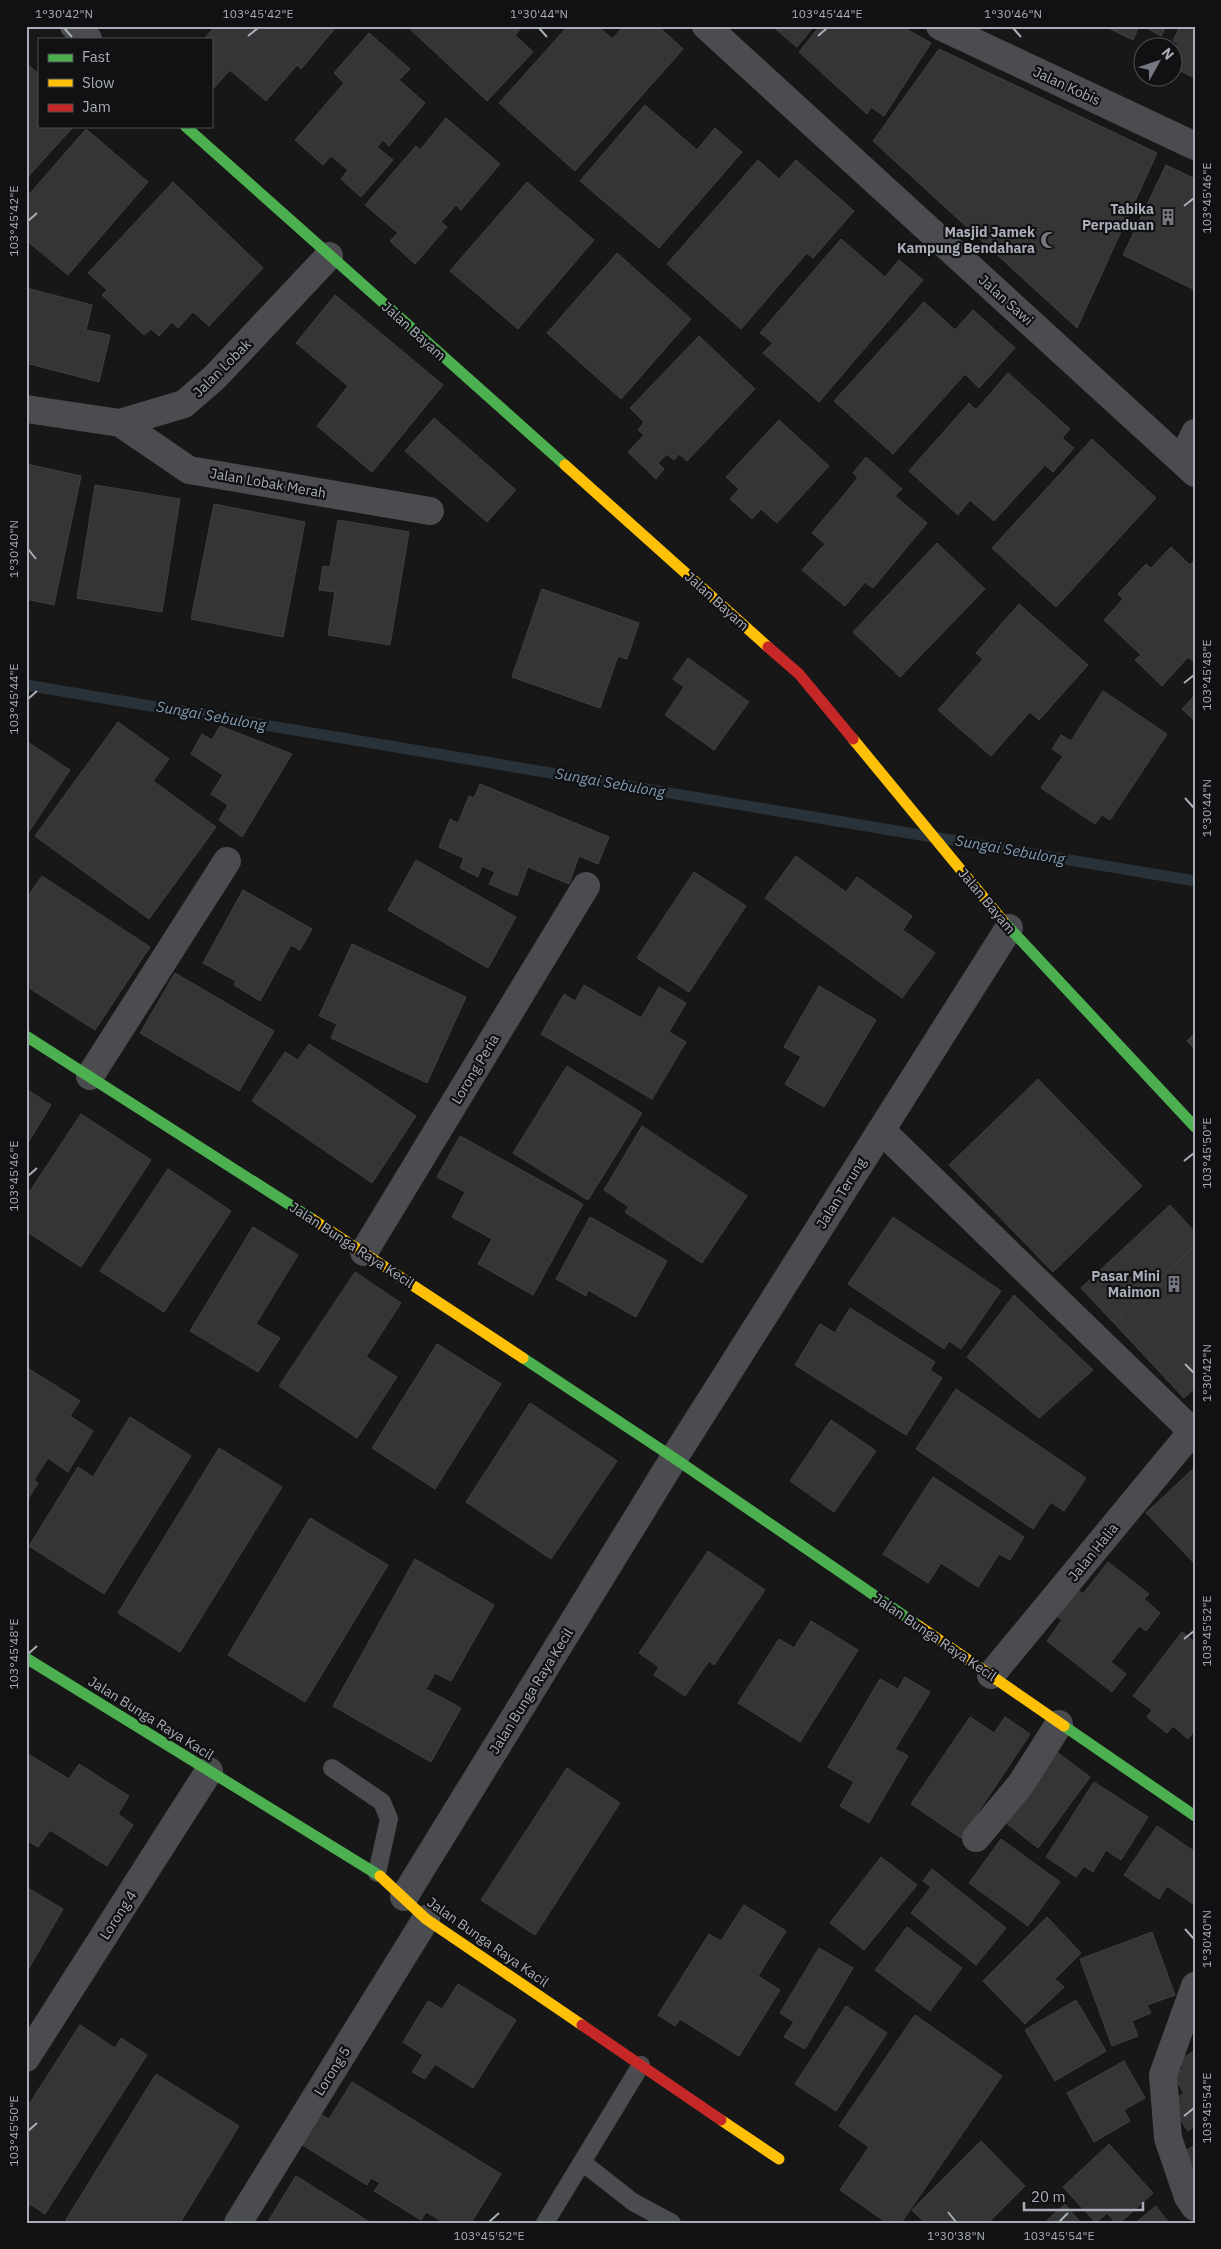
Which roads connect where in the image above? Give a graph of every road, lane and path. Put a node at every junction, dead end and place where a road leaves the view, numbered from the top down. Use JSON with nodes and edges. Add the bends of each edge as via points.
{"nodes":[{"id":1,"x":74,"y":26,"type":"edge"},
{"id":2,"x":706,"y":26,"type":"edge"},
{"id":3,"x":940,"y":26,"type":"edge"},
{"id":4,"x":87,"y":38,"type":"edge"},
{"id":5,"x":187,"y":128,"type":"edge"},
{"id":6,"x":1195,"y":146,"type":"edge"},
{"id":7,"x":330,"y":256,"type":"junction"},
{"id":8,"x":26,"y":409,"type":"edge"},
{"id":9,"x":120,"y":423,"type":"junction"},
{"id":10,"x":1195,"y":433,"type":"edge"},
{"id":11,"x":1188,"y":467,"type":"edge"},
{"id":12,"x":430,"y":511,"type":"dead end"},
{"id":13,"x":227,"y":861,"type":"dead end"},
{"id":14,"x":586,"y":886,"type":"dead end"},
{"id":15,"x":1009,"y":928,"type":"junction"},
{"id":16,"x":26,"y":1036,"type":"edge"},
{"id":17,"x":90,"y":1076,"type":"junction"},
{"id":18,"x":1195,"y":1127,"type":"edge"},
{"id":19,"x":882,"y":1130,"type":"junction"},
{"id":20,"x":364,"y":1252,"type":"junction"},
{"id":21,"x":1193,"y":1430,"type":"edge"},
{"id":22,"x":674,"y":1458,"type":"junction"},
{"id":23,"x":26,"y":1658,"type":"edge"},
{"id":24,"x":991,"y":1676,"type":"junction"},
{"id":25,"x":1059,"y":1724,"type":"junction"},
{"id":26,"x":332,"y":1768,"type":"dead end"},
{"id":27,"x":209,"y":1771,"type":"junction"},
{"id":28,"x":1195,"y":1816,"type":"edge"},
{"id":29,"x":976,"y":1838,"type":"dead end"},
{"id":30,"x":377,"y":1873,"type":"junction"},
{"id":31,"x":404,"y":1897,"type":"junction"},
{"id":32,"x":426,"y":1919,"type":"junction"},
{"id":33,"x":1195,"y":1986,"type":"edge"},
{"id":34,"x":26,"y":2058,"type":"edge"},
{"id":35,"x":640,"y":2065,"type":"junction"},
{"id":36,"x":779,"y":2159,"type":"dead end"},
{"id":37,"x":582,"y":2162,"type":"junction"},
{"id":38,"x":1195,"y":2207,"type":"edge"},
{"id":39,"x":238,"y":2223,"type":"edge"},
{"id":40,"x":545,"y":2223,"type":"edge"},
{"id":41,"x":672,"y":2223,"type":"edge"}],
"edges":[{"from":1,"to":4,"type":"street"},
{"from":2,"to":11,"type":"street","name":"Jalan Sawi"},
{"from":3,"to":6,"type":"street","name":"Jalan Kobis"},
{"from":5,"to":7,"type":"street","name":"Jalan Bayam"},
{"from":7,"to":9,"type":"street","name":"Jalan Lobak","via":[[215,377],[184,404]]},
{"from":7,"to":15,"type":"street","name":"Jalan Bayam","via":[[799,674]]},
{"from":8,"to":9,"type":"street","name":"Jalan Lobak"},
{"from":9,"to":12,"type":"street","name":"Jalan Lobak Merah","via":[[189,470]]},
{"from":10,"to":11,"type":"street"},
{"from":13,"to":17,"type":"street"},
{"from":14,"to":20,"type":"street","name":"Lorong Peria"},
{"from":15,"to":18,"type":"street","name":"Jalan Bayam"},
{"from":15,"to":19,"type":"street","name":"Jalan Terung"},
{"from":16,"to":17,"type":"street","name":"Jalan Bunga Raya Kecil"},
{"from":17,"to":20,"type":"street","name":"Jalan Bunga Raya Kecil"},
{"from":19,"to":21,"type":"street"},
{"from":19,"to":22,"type":"street","name":"Jalan Terung"},
{"from":20,"to":22,"type":"street","name":"Jalan Bunga Raya Kecil"},
{"from":21,"to":24,"type":"street","name":"Jalan Halia"},
{"from":22,"to":24,"type":"street","name":"Jalan Bunga Raya Kecil"},
{"from":22,"to":31,"type":"street","name":"Jalan Bunga Raya Kecil"},
{"from":23,"to":27,"type":"street","name":"Jalan Bunga Raya Kacil"},
{"from":24,"to":25,"type":"street","name":"Jalan Bunga Raya Kecil"},
{"from":25,"to":28,"type":"street","name":"Jalan Bunga Raya Kecil"},
{"from":25,"to":29,"type":"street","via":[[1021,1784]]},
{"from":26,"to":30,"type":"lane","via":[[382,1802],[389,1819]]},
{"from":27,"to":30,"type":"street","name":"Jalan Bunga Raya Kacil"},
{"from":27,"to":34,"type":"street","name":"Lorong 4"},
{"from":30,"to":31,"type":"street","name":"Jalan Bunga Raya Kacil"},
{"from":31,"to":32,"type":"street","name":"Jalan Bunga Raya Kacil"},
{"from":32,"to":35,"type":"street","name":"Jalan Bunga Raya Kacil"},
{"from":32,"to":39,"type":"street","name":"Lorong 5"},
{"from":33,"to":38,"type":"street","via":[[1163,2075],[1168,2138],[1188,2197]]},
{"from":35,"to":36,"type":"street","name":"Jalan Bunga Raya Kacil"},
{"from":35,"to":37,"type":"lane"},
{"from":37,"to":40,"type":"lane"},
{"from":37,"to":41,"type":"lane","via":[[633,2202]]}]}
